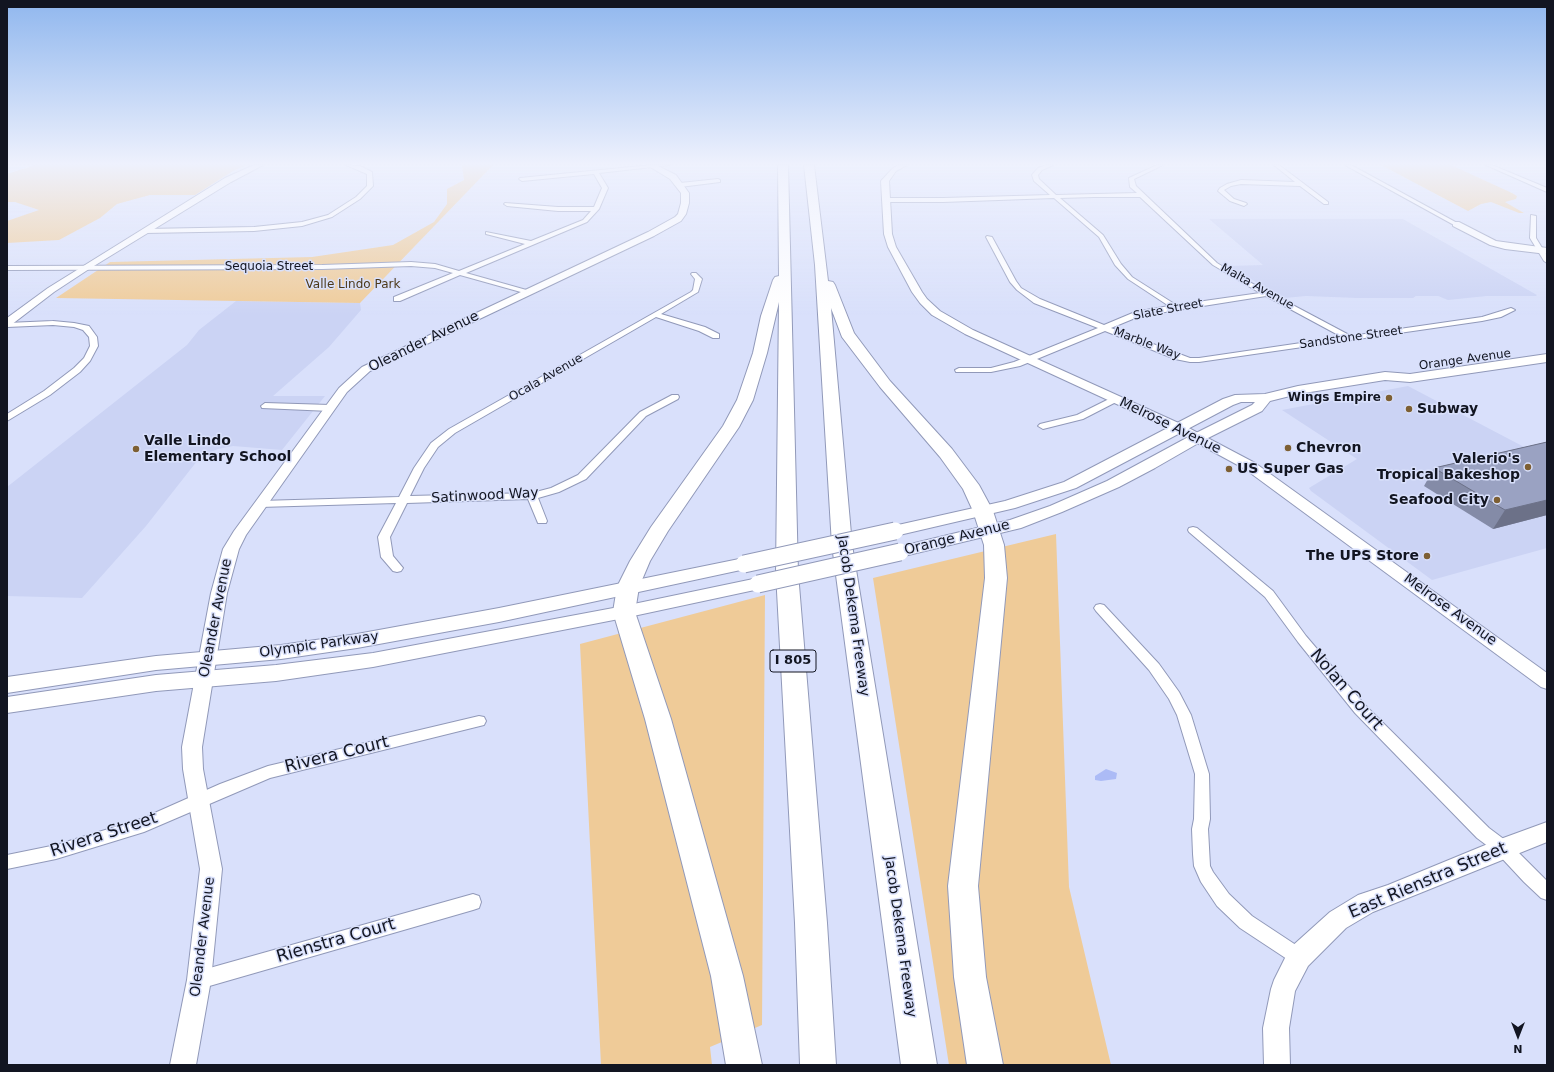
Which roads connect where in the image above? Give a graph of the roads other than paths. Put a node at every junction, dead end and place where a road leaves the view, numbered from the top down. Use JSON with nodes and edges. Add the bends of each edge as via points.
{"nodes":[{"id":1,"x":171,"y":215,"type":"edge"},
{"id":2,"x":332,"y":215,"type":"edge"},
{"id":3,"x":590,"y":215,"type":"edge"},
{"id":4,"x":681,"y":215,"type":"edge"},
{"id":5,"x":784,"y":215,"type":"edge"},
{"id":6,"x":815,"y":215,"type":"edge"},
{"id":7,"x":887,"y":215,"type":"edge"},
{"id":8,"x":1077,"y":215,"type":"edge"},
{"id":9,"x":1163,"y":215,"type":"edge"},
{"id":10,"x":1439,"y":215,"type":"edge"},
{"id":11,"x":1533,"y":216,"type":"dead end"},
{"id":12,"x":1456,"y":224,"type":"joint"},
{"id":13,"x":145,"y":231,"type":"junction"},
{"id":14,"x":488,"y":233,"type":"dead end"},
{"id":15,"x":989,"y":237,"type":"dead end"},
{"id":16,"x":531,"y":243,"type":"junction"},
{"id":17,"x":1544,"y":251,"type":"edge"},
{"id":18,"x":785,"y":257,"type":"junction"},
{"id":19,"x":1547,"y":261,"type":"edge"},
{"id":20,"x":821,"y":265,"type":"junction"},
{"id":21,"x":86,"y":267,"type":"junction"},
{"id":22,"x":7,"y":268,"type":"edge"},
{"id":23,"x":461,"y":273,"type":"junction"},
{"id":24,"x":694,"y":274,"type":"dead end"},
{"id":25,"x":528,"y":292,"type":"junction"},
{"id":26,"x":1266,"y":294,"type":"junction"},
{"id":27,"x":397,"y":299,"type":"dead end"},
{"id":28,"x":1175,"y":306,"type":"junction"},
{"id":29,"x":1511,"y":310,"type":"dead end"},
{"id":30,"x":656,"y":315,"type":"junction"},
{"id":31,"x":7,"y":324,"type":"edge"},
{"id":32,"x":1104,"y":327,"type":"junction"},
{"id":33,"x":716,"y":336,"type":"dead end"},
{"id":34,"x":1350,"y":338,"type":"junction"},
{"id":35,"x":1547,"y":348,"type":"edge"},
{"id":36,"x":1483,"y":357,"type":"junction"},
{"id":37,"x":1547,"y":358,"type":"edge"},
{"id":38,"x":1029,"y":359,"type":"junction"},
{"id":39,"x":1190,"y":360,"type":"joint"},
{"id":40,"x":1500,"y":365,"type":"junction"},
{"id":41,"x":960,"y":370,"type":"dead end"},
{"id":42,"x":1385,"y":376,"type":"junction"},
{"id":43,"x":675,"y":397,"type":"dead end"},
{"id":44,"x":1265,"y":398,"type":"junction"},
{"id":45,"x":1115,"y":399,"type":"junction"},
{"id":46,"x":265,"y":406,"type":"dead end"},
{"id":47,"x":330,"y":408,"type":"junction"},
{"id":48,"x":7,"y":418,"type":"edge"},
{"id":49,"x":1043,"y":426,"type":"dead end"},
{"id":50,"x":1179,"y":428,"type":"junction"},
{"id":51,"x":1197,"y":438,"type":"junction"},
{"id":52,"x":532,"y":496,"type":"junction"},
{"id":53,"x":402,"y":499,"type":"junction"},
{"id":54,"x":260,"y":504,"type":"junction"},
{"id":55,"x":542,"y":521,"type":"dead end"},
{"id":56,"x":987,"y":521,"type":"junction"},
{"id":57,"x":1193,"y":530,"type":"dead end"},
{"id":58,"x":397,"y":568,"type":"dead end"},
{"id":59,"x":628,"y":588,"type":"junction"},
{"id":60,"x":1100,"y":608,"type":"dead end"},
{"id":61,"x":624,"y":612,"type":"junction"},
{"id":62,"x":208,"y":659,"type":"junction"},
{"id":63,"x":204,"y":679,"type":"junction"},
{"id":64,"x":1547,"y":682,"type":"edge"},
{"id":65,"x":7,"y":685,"type":"edge"},
{"id":66,"x":7,"y":706,"type":"edge"},
{"id":67,"x":479,"y":721,"type":"dead end"},
{"id":68,"x":198,"y":801,"type":"junction"},
{"id":69,"x":1547,"y":832,"type":"edge"},
{"id":70,"x":1503,"y":848,"type":"junction"},
{"id":71,"x":7,"y":862,"type":"edge"},
{"id":72,"x":1547,"y":892,"type":"edge"},
{"id":73,"x":473,"y":902,"type":"dead end"},
{"id":74,"x":1298,"y":957,"type":"junction"},
{"id":75,"x":199,"y":980,"type":"junction"},
{"id":76,"x":183,"y":1065,"type":"edge"},
{"id":77,"x":744,"y":1065,"type":"edge"},
{"id":78,"x":818,"y":1065,"type":"edge"},
{"id":79,"x":919,"y":1065,"type":"edge"},
{"id":80,"x":985,"y":1065,"type":"edge"},
{"id":81,"x":1277,"y":1065,"type":"edge"}],
"edges":[{"from":1,"to":13,"type":"street"},
{"from":2,"to":13,"type":"street","via":[[302,224],[254,229]]},
{"from":3,"to":16,"type":"street","via":[[585,221]]},
{"from":4,"to":25,"type":"street","name":"Oleander Avenue","via":[[671,224]]},
{"from":5,"to":18,"type":"highway","number":"I 805"},
{"from":6,"to":20,"type":"highway","name":"Jacob Dekema Freeway"},
{"from":7,"to":38,"type":"street","name":"Melrose Avenue","via":[[890,243],[923,300],[951,323]]},
{"from":8,"to":28,"type":"street","via":[[1101,236],[1118,265],[1130,278]]},
{"from":9,"to":26,"type":"street","name":"Malta Avenue","via":[[1215,264]]},
{"from":10,"to":12,"type":"street"},
{"from":11,"to":17,"type":"street","via":[[1533,238]]},
{"from":12,"to":17,"type":"street","via":[[1493,243]]},
{"from":13,"to":21,"type":"street"},
{"from":14,"to":16,"type":"street"},
{"from":15,"to":32,"type":"street","name":"Marble Way","via":[[1008,274],[1019,289],[1038,301]]},
{"from":16,"to":23,"type":"street"},
{"from":17,"to":19,"type":"street"},
{"from":18,"to":59,"type":"highway","via":[[745,400],[731,427],[658,531]]},
{"from":18,"to":78,"type":"highway","number":"I 805","via":[[787,573]]},
{"from":20,"to":56,"type":"highway","via":[[847,334],[885,384],[946,452],[972,489]]},
{"from":20,"to":79,"type":"highway","name":"Jacob Dekema Freeway","via":[[842,545]]},
{"from":21,"to":22,"type":"street","name":"Sequoia Street"},
{"from":21,"to":23,"type":"street","name":"Sequoia Street","via":[[322,267],[402,263],[434,266]]},
{"from":21,"to":31,"type":"street"},
{"from":23,"to":25,"type":"street","name":"Sequoia Street"},
{"from":23,"to":27,"type":"street"},
{"from":24,"to":30,"type":"street","name":"Ocala Avenue","via":[[699,279],[696,291]]},
{"from":25,"to":47,"type":"street","name":"Oleander Avenue","via":[[374,364],[343,390]]},
{"from":26,"to":28,"type":"street","name":"Slate Street"},
{"from":26,"to":34,"type":"street","name":"Malta Avenue"},
{"from":28,"to":32,"type":"street","name":"Slate Street","via":[[1138,314]]},
{"from":29,"to":34,"type":"street","name":"Sandstone Street","via":[[1482,319]]},
{"from":30,"to":33,"type":"street"},
{"from":30,"to":53,"type":"street","name":"Ocala Avenue","via":[[452,431],[425,456]]},
{"from":31,"to":48,"type":"street","via":[[53,323],[86,328],[93,337],[94,346],[87,360],[77,370]]},
{"from":32,"to":38,"type":"street","name":"Slate Street"},
{"from":32,"to":39,"type":"street","name":"Marble Way"},
{"from":34,"to":39,"type":"street","name":"Sandstone Street"},
{"from":35,"to":36,"type":"main road","name":"Orange Avenue"},
{"from":36,"to":40,"type":"main road"},
{"from":36,"to":42,"type":"main road","name":"Orange Avenue","via":[[1394,370]]},
{"from":37,"to":40,"type":"main road","name":"Orange Avenue"},
{"from":38,"to":41,"type":"street","name":"Slate Street","via":[[991,370]]},
{"from":38,"to":45,"type":"street","name":"Melrose Avenue"},
{"from":40,"to":42,"type":"main road","name":"Orange Avenue","via":[[1410,378]]},
{"from":42,"to":44,"type":"main road","name":"Orange Avenue"},
{"from":43,"to":52,"type":"street","name":"Satinwood Way","via":[[643,414],[582,477],[555,490]]},
{"from":44,"to":50,"type":"main road","name":"Orange Avenue","via":[[1240,398],[1228,402]]},
{"from":44,"to":51,"type":"main road","name":"Orange Avenue","via":[[1257,408]]},
{"from":45,"to":49,"type":"street","via":[[1080,417]]},
{"from":45,"to":50,"type":"street","name":"Melrose Avenue"},
{"from":46,"to":47,"type":"street"},
{"from":47,"to":54,"type":"street","name":"Oleander Avenue"},
{"from":50,"to":51,"type":"street","name":"Melrose Avenue"},
{"from":50,"to":56,"type":"main road","name":"Orange Avenue","via":[[1070,485],[1009,505]]},
{"from":51,"to":56,"type":"main road","name":"Orange Avenue","via":[[1113,484],[1056,509],[1014,524]]},
{"from":51,"to":64,"type":"street","name":"Melrose Avenue","via":[[1250,466]]},
{"from":52,"to":53,"type":"street","name":"Satinwood Way"},
{"from":52,"to":55,"type":"street"},
{"from":53,"to":54,"type":"street","name":"Satinwood Way"},
{"from":53,"to":58,"type":"street","name":"Ocala Avenue","via":[[384,537],[387,557]]},
{"from":54,"to":62,"type":"street","name":"Oleander Avenue","via":[[238,534],[231,549],[219,592]]},
{"from":56,"to":59,"type":"main road","name":"Orange Avenue","bridge":true,"via":[[895,531]]},
{"from":56,"to":61,"type":"main road","name":"Orange Avenue","bridge":true,"via":[[900,552]]},
{"from":56,"to":80,"type":"highway","via":[[994,545],[996,578],[963,886],[970,976]]},
{"from":57,"to":70,"type":"street","name":"Nolan Court","via":[[1269,594],[1302,639],[1360,709],[1483,833]]},
{"from":59,"to":61,"type":"highway"},
{"from":59,"to":62,"type":"main road","name":"Olympic Parkway","via":[[357,642]]},
{"from":60,"to":74,"type":"street","via":[[1154,667],[1184,715],[1202,774],[1201,848],[1202,866],[1207,877],[1223,900],[1246,922]]},
{"from":61,"to":63,"type":"main road","name":"Olympic Parkway","via":[[373,660],[276,673]]},
{"from":61,"to":77,"type":"highway","via":[[658,719],[725,969]]},
{"from":62,"to":63,"type":"street","name":"Oleander Avenue"},
{"from":62,"to":65,"type":"main road","name":"Olympic Parkway","via":[[94,671]]},
{"from":63,"to":66,"type":"main road","name":"Olympic Parkway","via":[[104,690]]},
{"from":63,"to":68,"type":"street","name":"Oleander Avenue","via":[[192,747],[192,768]]},
{"from":67,"to":68,"type":"street","name":"Rivera Court","via":[[268,772]]},
{"from":68,"to":71,"type":"street","name":"Rivera Street","via":[[144,825],[56,852]]},
{"from":68,"to":75,"type":"street","name":"Oleander Avenue","via":[[211,870]]},
{"from":69,"to":70,"type":"street","name":"East Rienstra Street"},
{"from":70,"to":72,"type":"street","name":"Nolan Court"},
{"from":70,"to":74,"type":"street","name":"East Rienstra Street","via":[[1366,903],[1338,920]]},
{"from":73,"to":75,"type":"street","name":"Rienstra Court"},
{"from":74,"to":81,"type":"street","via":[[1283,989],[1276,1028]]},
{"from":75,"to":76,"type":"street","name":"Oleander Avenue"}]}
